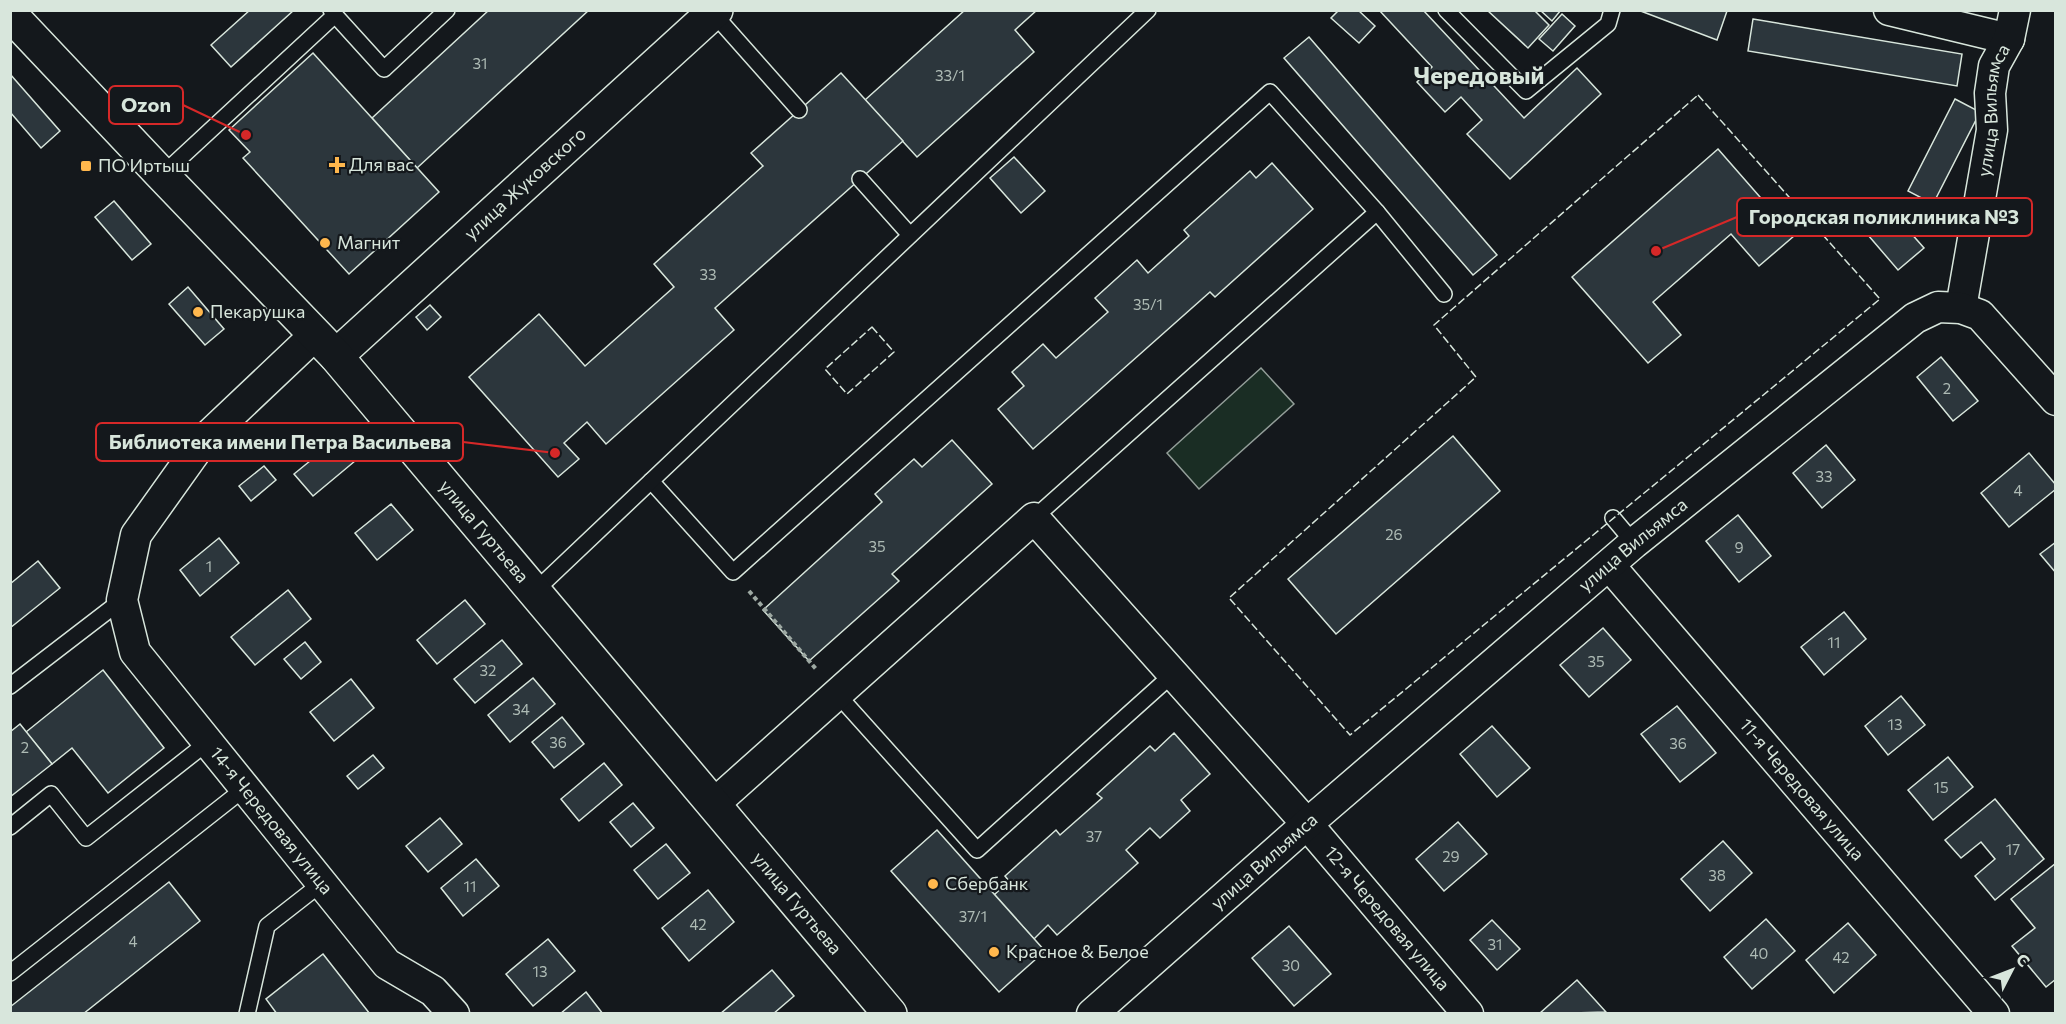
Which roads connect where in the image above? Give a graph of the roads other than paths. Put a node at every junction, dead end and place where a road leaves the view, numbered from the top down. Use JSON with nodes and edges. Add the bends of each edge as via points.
{"nodes":[{"id":1,"x":447,"y":10,"type":"edge"},
{"id":2,"x":1148,"y":10,"type":"edge"},
{"id":3,"x":1446,"y":10,"type":"edge"},
{"id":4,"x":1612,"y":10,"type":"edge"},
{"id":5,"x":1889,"y":10,"type":"edge"},
{"id":6,"x":714,"y":12,"type":"edge"},
{"id":7,"x":333,"y":13,"type":"edge"},
{"id":8,"x":10,"y":14,"type":"edge"},
{"id":9,"x":2012,"y":25,"type":"edge"},
{"id":10,"x":799,"y":110,"type":"dead end"},
{"id":11,"x":162,"y":175,"type":"junction"},
{"id":12,"x":860,"y":179,"type":"dead end"},
{"id":13,"x":1377,"y":212,"type":"junction"},
{"id":14,"x":910,"y":235,"type":"junction"},
{"id":15,"x":1444,"y":294,"type":"dead end"},
{"id":16,"x":1961,"y":308,"type":"junction"},
{"id":17,"x":326,"y":345,"type":"junction"},
{"id":18,"x":2055,"y":400,"type":"edge"},
{"id":19,"x":651,"y":481,"type":"junction"},
{"id":20,"x":1034,"y":518,"type":"junction"},
{"id":21,"x":1613,"y":518,"type":"dead end"},
{"id":22,"x":1634,"y":543,"type":"junction"},
{"id":23,"x":1609,"y":565,"type":"junction"},
{"id":24,"x":535,"y":591,"type":"junction"},
{"id":25,"x":122,"y":600,"type":"junction"},
{"id":26,"x":1173,"y":674,"type":"junction"},
{"id":27,"x":10,"y":686,"type":"edge"},
{"id":28,"x":837,"y":694,"type":"junction"},
{"id":29,"x":208,"y":742,"type":"junction"},
{"id":30,"x":245,"y":788,"type":"junction"},
{"id":31,"x":714,"y":804,"type":"junction"},
{"id":32,"x":1307,"y":825,"type":"junction"},
{"id":33,"x":10,"y":827,"type":"edge"},
{"id":34,"x":322,"y":883,"type":"junction"},
{"id":35,"x":10,"y":973,"type":"edge"},
{"id":36,"x":247,"y":1014,"type":"edge"},
{"id":37,"x":454,"y":1014,"type":"edge"},
{"id":38,"x":890,"y":1014,"type":"edge"},
{"id":39,"x":1092,"y":1014,"type":"edge"},
{"id":40,"x":1467,"y":1014,"type":"edge"},
{"id":41,"x":1994,"y":1014,"type":"edge"}],
"edges":[{"from":1,"to":7,"type":"lane","via":[[384,69]]},
{"from":2,"to":14,"type":"lane"},
{"from":3,"to":4,"type":"lane","via":[[1526,91],[1608,24]]},
{"from":5,"to":9,"type":"street"},
{"from":6,"to":10,"type":"lane"},
{"from":6,"to":17,"type":"main road","name":"улица Жуковского"},
{"from":7,"to":11,"type":"lane"},
{"from":8,"to":11,"type":"main road","name":"улица Гуртьева"},
{"from":9,"to":16,"type":"street","name":"улица Вильямса","via":[[1994,66],[1990,93],[1992,130]]},
{"from":11,"to":17,"type":"main road","name":"улица Гуртьева"},
{"from":12,"to":14,"type":"lane"},
{"from":13,"to":15,"type":"lane"},
{"from":13,"to":19,"type":"lane","via":[[1270,93],[732,572]]},
{"from":13,"to":20,"type":"lane"},
{"from":14,"to":19,"type":"lane"},
{"from":16,"to":18,"type":"street","via":[[1980,315]]},
{"from":16,"to":22,"type":"street","name":"улица Вильямса","via":[[1938,307],[1915,318]]},
{"from":17,"to":24,"type":"main road","name":"улица Гуртьева"},
{"from":17,"to":25,"type":"street","name":"улица Жуковского","via":[[203,441],[136,535]]},
{"from":19,"to":24,"type":"lane"},
{"from":20,"to":26,"type":"street","name":"12-я Чередовая улица"},
{"from":20,"to":28,"type":"street"},
{"from":21,"to":22,"type":"lane"},
{"from":22,"to":23,"type":"street","name":"улица Вильямса"},
{"from":23,"to":32,"type":"street","name":"улица Вильямса"},
{"from":23,"to":41,"type":"street","name":"11-я Чередовая улица"},
{"from":24,"to":31,"type":"main road","name":"улица Гуртьева"},
{"from":25,"to":27,"type":"lane"},
{"from":25,"to":29,"type":"street","name":"14-я Чередовая улица","via":[[135,652]]},
{"from":26,"to":28,"type":"lane","via":[[977,850]]},
{"from":26,"to":32,"type":"street","name":"12-я Чередовая улица"},
{"from":28,"to":31,"type":"street"},
{"from":29,"to":30,"type":"street","name":"14-я Чередовая улица"},
{"from":29,"to":33,"type":"lane","via":[[86,838],[51,794]]},
{"from":30,"to":34,"type":"street","name":"14-я Чередовая улица"},
{"from":30,"to":35,"type":"lane"},
{"from":31,"to":38,"type":"main road","name":"улица Гуртьева"},
{"from":32,"to":39,"type":"street","name":"улица Вильямса"},
{"from":32,"to":40,"type":"street","name":"12-я Чередовая улица"},
{"from":34,"to":36,"type":"lane","via":[[267,926]]},
{"from":34,"to":37,"type":"street","name":"14-я Чередовая улица","via":[[387,964],[433,991]]}]}
